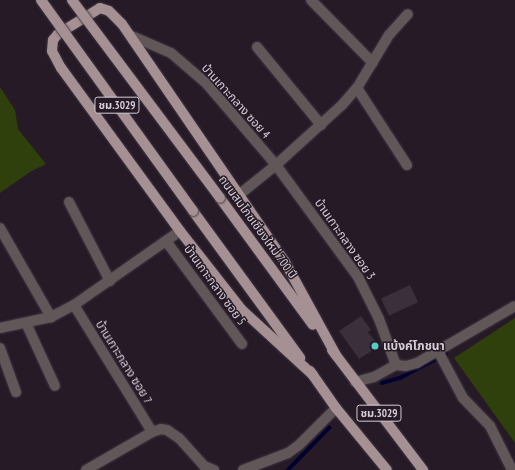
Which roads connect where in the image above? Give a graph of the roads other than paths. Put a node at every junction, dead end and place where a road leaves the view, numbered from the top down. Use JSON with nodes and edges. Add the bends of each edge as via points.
{"nodes":[{"id":1,"x":41,"y":0,"type":"edge"},
{"id":2,"x":72,"y":0,"type":"edge"},
{"id":3,"x":311,"y":0,"type":"edge"},
{"id":4,"x":408,"y":14,"type":"dead end"},
{"id":5,"x":132,"y":36,"type":"junction"},
{"id":6,"x":257,"y":47,"type":"dead end"},
{"id":7,"x":373,"y":63,"type":"junction"},
{"id":8,"x":357,"y":88,"type":"junction"},
{"id":9,"x":321,"y":125,"type":"junction"},
{"id":10,"x":276,"y":165,"type":"junction"},
{"id":11,"x":407,"y":165,"type":"dead end"},
{"id":12,"x":240,"y":194,"type":"junction"},
{"id":13,"x":69,"y":202,"type":"dead end"},
{"id":14,"x":0,"y":228,"type":"edge"},
{"id":15,"x":180,"y":231,"type":"junction"},
{"id":16,"x":166,"y":241,"type":"junction"},
{"id":17,"x":110,"y":281,"type":"junction"},
{"id":18,"x":74,"y":305,"type":"junction"},
{"id":19,"x":515,"y":306,"type":"edge"},
{"id":20,"x":51,"y":317,"type":"junction"},
{"id":21,"x":26,"y":323,"type":"junction"},
{"id":22,"x":0,"y":328,"type":"edge"},
{"id":23,"x":242,"y":344,"type":"dead end"},
{"id":24,"x":0,"y":348,"type":"edge"},
{"id":25,"x":438,"y":350,"type":"junction"},
{"id":26,"x":336,"y":355,"type":"junction"},
{"id":27,"x":396,"y":364,"type":"junction"},
{"id":28,"x":313,"y":375,"type":"junction"},
{"id":29,"x":355,"y":382,"type":"junction"},
{"id":30,"x":55,"y":386,"type":"dead end"},
{"id":31,"x":16,"y":392,"type":"dead end"},
{"id":32,"x":336,"y":408,"type":"junction"},
{"id":33,"x":152,"y":432,"type":"junction"},
{"id":34,"x":101,"y":466,"type":"edge"},
{"id":35,"x":86,"y":470,"type":"edge"},
{"id":36,"x":214,"y":470,"type":"edge"},
{"id":37,"x":244,"y":470,"type":"edge"},
{"id":38,"x":387,"y":470,"type":"edge"},
{"id":39,"x":423,"y":470,"type":"edge"},
{"id":40,"x":512,"y":470,"type":"edge"}],
"edges":[{"from":1,"to":28,"type":"main road","number":"ชม.3029","bridge":true},
{"from":2,"to":26,"type":"main road","name":"ถนนสมโภชเชียงใหม่ 700 ปี","number":"ชม.3029","bridge":true},
{"from":3,"to":7,"type":"street"},
{"from":4,"to":7,"type":"street","via":[[389,35]]},
{"from":5,"to":10,"type":"street","name":"บ้านเกาะกลาง ซอย 4","via":[[171,53],[206,83]]},
{"from":5,"to":12,"type":"main road"},
{"from":5,"to":15,"type":"main road","via":[[109,10],[100,8],[58,34],[53,40],[52,51],[61,68]]},
{"from":6,"to":9,"type":"street"},
{"from":7,"to":8,"type":"street"},
{"from":8,"to":9,"type":"street"},
{"from":8,"to":11,"type":"street"},
{"from":9,"to":10,"type":"street"},
{"from":10,"to":12,"type":"street"},
{"from":10,"to":27,"type":"street","name":"บ้านเกาะกลาง ซอย 3","via":[[358,277],[379,320]]},
{"from":12,"to":26,"type":"main road","via":[[285,262]]},
{"from":13,"to":17,"type":"street"},
{"from":14,"to":20,"type":"street"},
{"from":15,"to":16,"type":"street"},
{"from":15,"to":28,"type":"main road","via":[[242,310]]},
{"from":16,"to":17,"type":"street"},
{"from":16,"to":23,"type":"street","name":"บ้านเกาะกลาง ซอย 5"},
{"from":17,"to":18,"type":"street"},
{"from":18,"to":20,"type":"street"},
{"from":18,"to":33,"type":"street","name":"บ้านเกาะกลาง ซอย 7"},
{"from":19,"to":25,"type":"street"},
{"from":20,"to":21,"type":"street"},
{"from":21,"to":22,"type":"street"},
{"from":21,"to":30,"type":"street"},
{"from":24,"to":31,"type":"street"},
{"from":25,"to":27,"type":"street","via":[[417,363],[406,366]]},
{"from":25,"to":40,"type":"street","via":[[463,398],[490,426]]},
{"from":26,"to":29,"type":"main road","name":"ถนนสมโภชเชียงใหม่ 700 ปี","number":"ชม.3029"},
{"from":27,"to":29,"type":"street","via":[[374,377]]},
{"from":28,"to":32,"type":"main road","number":"ชม.3029"},
{"from":29,"to":39,"type":"main road","name":"ถนนสมโภชเชียงใหม่ 700 ปี","number":"ชม.3029"},
{"from":32,"to":37,"type":"street","via":[[288,453]]},
{"from":32,"to":38,"type":"main road","number":"ชม.3029"},
{"from":33,"to":34,"type":"street"},
{"from":33,"to":36,"type":"street","via":[[167,430],[179,438],[204,466]]},
{"from":34,"to":35,"type":"street"}]}
